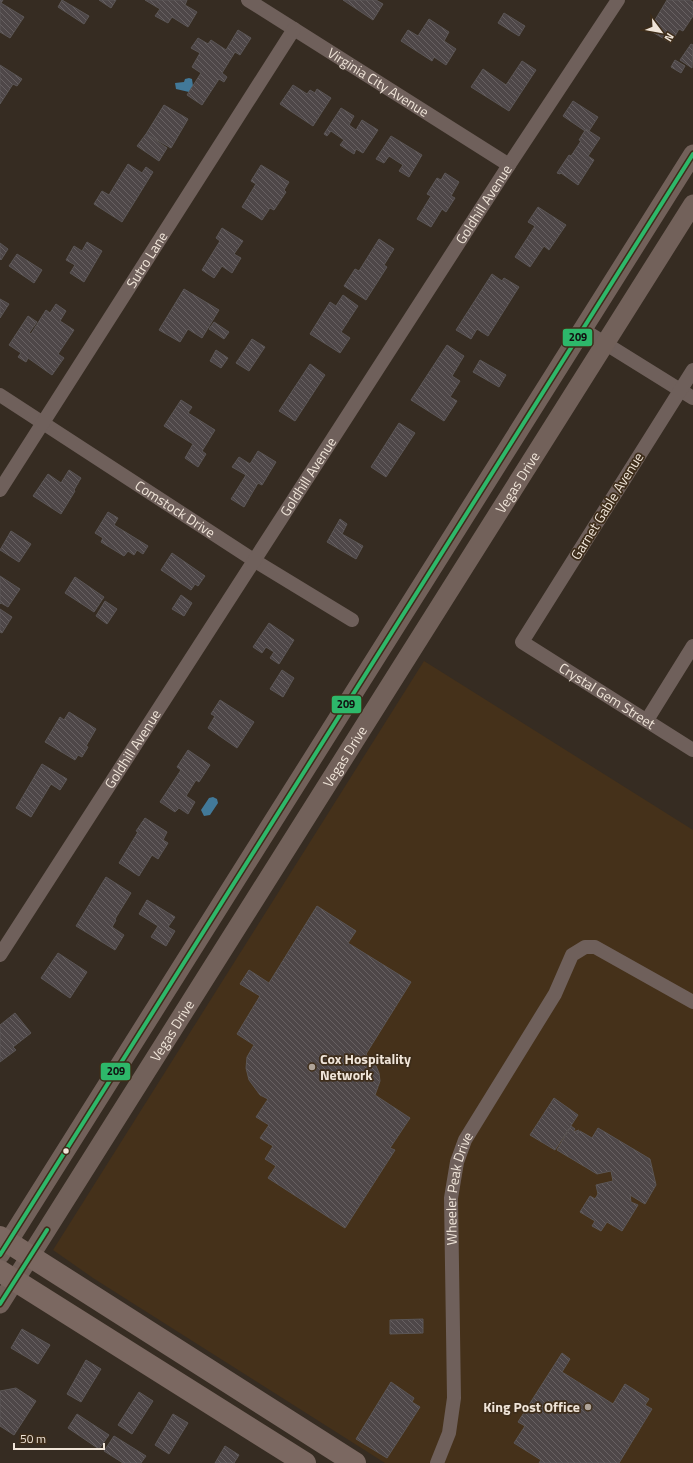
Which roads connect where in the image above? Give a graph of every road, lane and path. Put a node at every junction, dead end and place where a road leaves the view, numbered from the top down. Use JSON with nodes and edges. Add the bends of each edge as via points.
{"nodes":[{"id":1,"x":248,"y":0,"type":"edge"},
{"id":2,"x":618,"y":0,"type":"edge"},
{"id":3,"x":294,"y":30,"type":"junction"},
{"id":4,"x":693,"y":154,"type":"edge"},
{"id":5,"x":509,"y":165,"type":"junction"},
{"id":6,"x":693,"y":204,"type":"edge"},
{"id":7,"x":582,"y":329,"type":"junction"},
{"id":8,"x":605,"y":344,"type":"junction"},
{"id":9,"x":693,"y":370,"type":"edge"},
{"id":10,"x":680,"y":391,"type":"junction"},
{"id":11,"x":0,"y":395,"type":"edge"},
{"id":12,"x":693,"y":398,"type":"edge"},
{"id":13,"x":43,"y":423,"type":"junction"},
{"id":14,"x":0,"y":490,"type":"edge"},
{"id":15,"x":255,"y":561,"type":"junction"},
{"id":16,"x":352,"y":620,"type":"dead end"},
{"id":17,"x":522,"y":642,"type":"joint"},
{"id":18,"x":693,"y":646,"type":"edge"},
{"id":19,"x":646,"y":720,"type":"junction"},
{"id":20,"x":330,"y":731,"type":"junction"},
{"id":21,"x":352,"y":745,"type":"junction"},
{"id":22,"x":693,"y":750,"type":"edge"},
{"id":23,"x":0,"y":955,"type":"edge"},
{"id":24,"x":693,"y":1002,"type":"edge"},
{"id":25,"x":2,"y":1247,"type":"edge"},
{"id":26,"x":17,"y":1269,"type":"edge"},
{"id":27,"x":0,"y":1304,"type":"edge"},
{"id":28,"x":305,"y":1463,"type":"edge"},
{"id":29,"x":355,"y":1463,"type":"edge"},
{"id":30,"x":437,"y":1463,"type":"edge"}],
"edges":[{"from":1,"to":3,"type":"street","name":"Virginia City Avenue"},
{"from":2,"to":5,"type":"street","name":"Goldhill Avenue"},
{"from":3,"to":5,"type":"street","name":"Virginia City Avenue"},
{"from":3,"to":13,"type":"street","name":"Sutro Lane"},
{"from":4,"to":7,"type":"main road","name":"Vegas Drive"},
{"from":5,"to":15,"type":"street","name":"Goldhill Avenue"},
{"from":6,"to":8,"type":"main road","name":"Vegas Drive"},
{"from":7,"to":8,"type":"street"},
{"from":7,"to":20,"type":"main road","name":"Vegas Drive"},
{"from":8,"to":10,"type":"street"},
{"from":8,"to":21,"type":"main road","name":"Vegas Drive"},
{"from":9,"to":10,"type":"street","name":"Garnet Gable Avenue"},
{"from":10,"to":12,"type":"street"},
{"from":10,"to":17,"type":"street","name":"Garnet Gable Avenue"},
{"from":11,"to":13,"type":"street","name":"Comstock Drive"},
{"from":13,"to":14,"type":"street","name":"Sutro Lane"},
{"from":13,"to":15,"type":"street","name":"Comstock Drive"},
{"from":15,"to":16,"type":"street","name":"Comstock Drive"},
{"from":15,"to":23,"type":"street","name":"Goldhill Avenue"},
{"from":17,"to":19,"type":"street","name":"Crystal Gem Street"},
{"from":18,"to":19,"type":"street"},
{"from":19,"to":22,"type":"street","name":"Crystal Gem Street"},
{"from":20,"to":21,"type":"main road"},
{"from":20,"to":25,"type":"main road","name":"Vegas Drive"},
{"from":21,"to":26,"type":"main road","name":"Vegas Drive"},
{"from":24,"to":30,"type":"street","name":"Wheeler Peak Drive","via":[[595,947],[585,947],[572,956],[554,994],[465,1140],[457,1162],[451,1198],[454,1398],[448,1433]]},
{"from":25,"to":26,"type":"main road"},
{"from":26,"to":27,"type":"main road","name":"Vegas Drive"},
{"from":26,"to":28,"type":"main road"},
{"from":26,"to":29,"type":"main road"}]}
